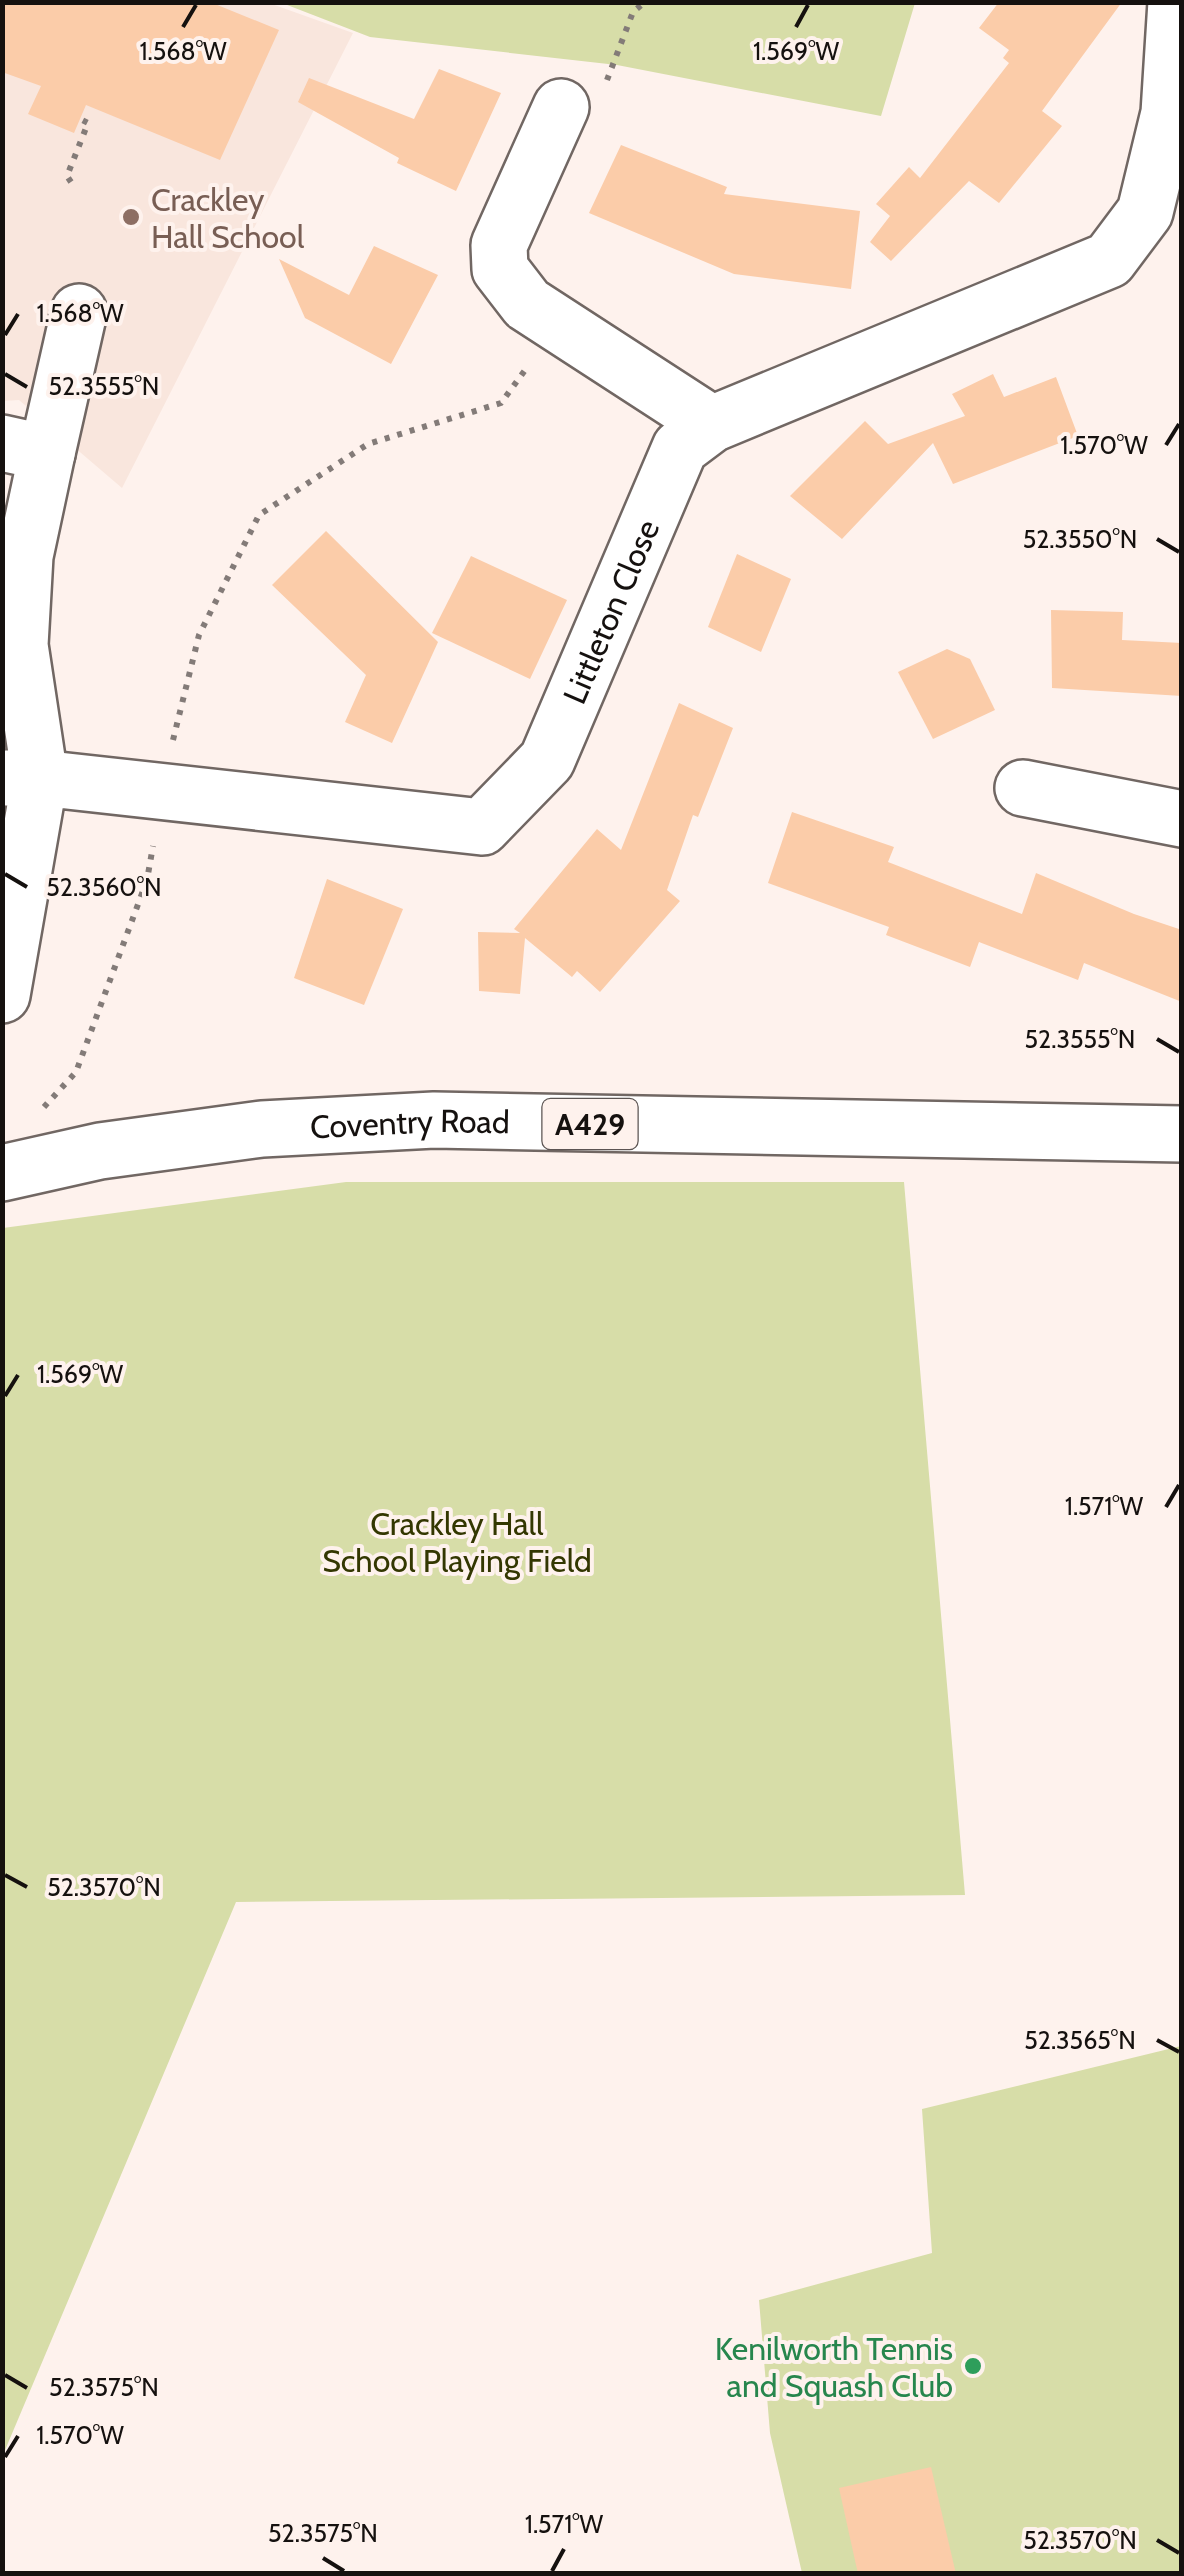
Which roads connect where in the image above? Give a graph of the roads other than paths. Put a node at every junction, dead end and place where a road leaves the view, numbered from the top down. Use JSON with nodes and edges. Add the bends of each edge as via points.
{"nodes":[{"id":1,"x":1176,"y":2,"type":"edge"},
{"id":2,"x":584,"y":94,"type":"road end"},
{"id":3,"x":79,"y":312,"type":"dead end"},
{"id":4,"x":712,"y":424,"type":"junction"},
{"id":5,"x":24,"y":448,"type":"edge"},
{"id":6,"x":21,"y":778,"type":"edge"},
{"id":7,"x":1023,"y":788,"type":"dead end"},
{"id":8,"x":1182,"y":819,"type":"edge"},
{"id":9,"x":2,"y":995,"type":"edge"},
{"id":10,"x":1182,"y":1134,"type":"edge"},
{"id":11,"x":2,"y":1173,"type":"edge"}],
"edges":[{"from":1,"to":4,"type":"street","name":"Littleton Close","via":[[1169,112],[1145,212],[1109,260]]},
{"from":2,"to":4,"type":"street","via":[[499,245],[500,269],[526,304]]},
{"from":3,"to":5,"type":"street"},
{"from":4,"to":6,"type":"street","name":"Littleton Close","via":[[680,448],[547,760],[482,828]]},
{"from":5,"to":6,"type":"street"},
{"from":6,"to":9,"type":"street"},
{"from":7,"to":8,"type":"street"},
{"from":10,"to":11,"type":"street","name":"Coventry Road","number":"A429","via":[[434,1120],[262,1129],[100,1151]]}]}
